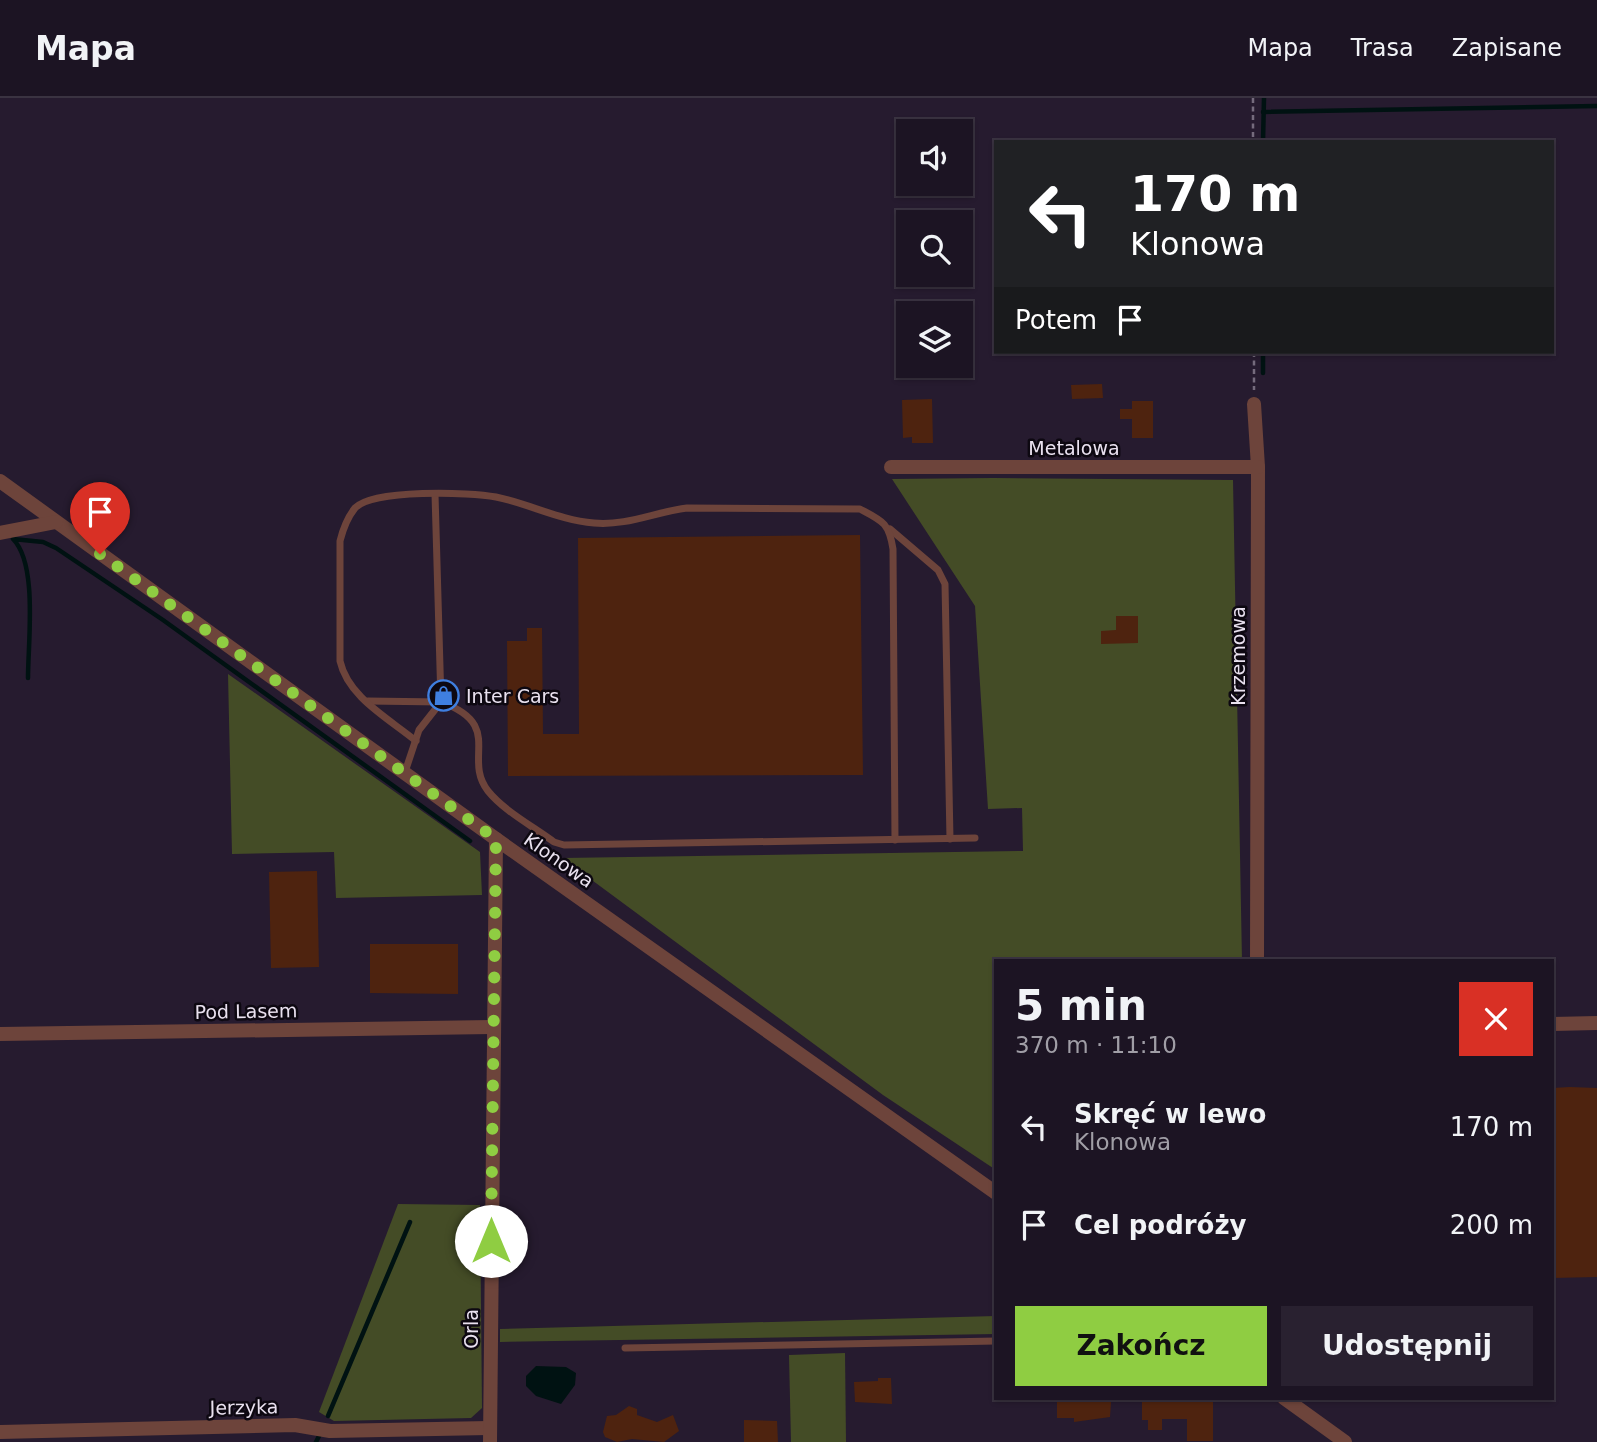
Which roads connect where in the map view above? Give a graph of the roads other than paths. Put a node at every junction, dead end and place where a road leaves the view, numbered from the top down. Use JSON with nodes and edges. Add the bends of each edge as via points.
{"nodes":[{"id":1,"x":1254,"y":404,"type":"road end"},
{"id":2,"x":891,"y":467,"type":"dead end"},
{"id":3,"x":1258,"y":467,"type":"junction"},
{"id":4,"x":0,"y":481,"type":"edge"},
{"id":5,"x":435,"y":494,"type":"junction"},
{"id":6,"x":56,"y":522,"type":"junction"},
{"id":7,"x":890,"y":529,"type":"junction"},
{"id":8,"x":0,"y":533,"type":"edge"},
{"id":9,"x":368,"y":701,"type":"junction"},
{"id":10,"x":441,"y":702,"type":"junction"},
{"id":11,"x":416,"y":741,"type":"junction"},
{"id":12,"x":404,"y":773,"type":"junction"},
{"id":13,"x":975,"y":838,"type":"dead end"},
{"id":14,"x":496,"y":839,"type":"junction"},
{"id":15,"x":950,"y":839,"type":"junction"},
{"id":16,"x":895,"y":840,"type":"junction"},
{"id":17,"x":1257,"y":959,"type":"edge"},
{"id":18,"x":1597,"y":1023,"type":"edge"},
{"id":19,"x":1554,"y":1024,"type":"edge"},
{"id":20,"x":492,"y":1027,"type":"junction"},
{"id":21,"x":0,"y":1034,"type":"edge"},
{"id":22,"x":994,"y":1192,"type":"edge"},
{"id":23,"x":994,"y":1340,"type":"edge"},
{"id":24,"x":625,"y":1348,"type":"dead end"},
{"id":25,"x":1287,"y":1400,"type":"edge"},
{"id":26,"x":0,"y":1432,"type":"edge"},
{"id":27,"x":489,"y":1435,"type":"edge"},
{"id":28,"x":1345,"y":1442,"type":"edge"}],
"edges":[{"from":1,"to":3,"type":"street","name":"Krzemowa"},
{"from":2,"to":3,"type":"street","name":"Metalowa"},
{"from":3,"to":17,"type":"street","name":"Krzemowa"},
{"from":4,"to":6,"type":"street","name":"Klonowa"},
{"from":5,"to":7,"type":"lane","via":[[494,496],[547,514],[598,523],[635,522],[687,508],[860,509]]},
{"from":5,"to":9,"type":"lane","via":[[379,497],[357,506],[345,524],[341,541],[341,661],[344,678]]},
{"from":5,"to":10,"type":"lane"},
{"from":6,"to":8,"type":"street"},
{"from":6,"to":12,"type":"street","name":"Klonowa"},
{"from":7,"to":15,"type":"lane","via":[[938,570],[945,584]]},
{"from":7,"to":16,"type":"lane"},
{"from":9,"to":10,"type":"lane"},
{"from":9,"to":11,"type":"lane"},
{"from":10,"to":11,"type":"lane"},
{"from":10,"to":16,"type":"lane","via":[[461,712],[477,730],[480,771],[487,791],[554,842]]},
{"from":11,"to":12,"type":"lane"},
{"from":12,"to":14,"type":"street","name":"Klonowa"},
{"from":13,"to":15,"type":"lane"},
{"from":14,"to":20,"type":"street","name":"Orla"},
{"from":14,"to":22,"type":"street","name":"Klonowa"},
{"from":15,"to":16,"type":"lane"},
{"from":18,"to":19,"type":"street"},
{"from":20,"to":21,"type":"street","name":"Pod Lasem"},
{"from":20,"to":27,"type":"street","name":"Orla"},
{"from":23,"to":24,"type":"lane"},
{"from":25,"to":28,"type":"street"},
{"from":26,"to":27,"type":"street","name":"Jerzyka","via":[[295,1426]]}]}
